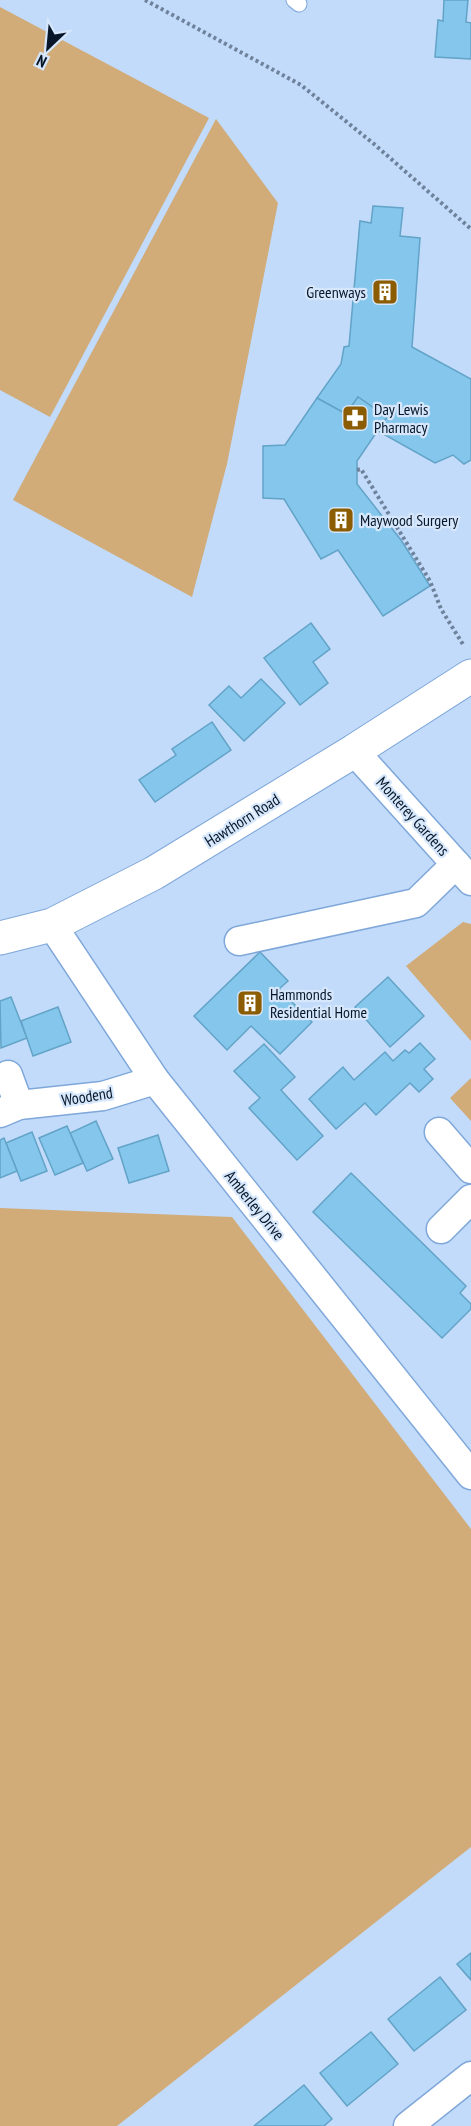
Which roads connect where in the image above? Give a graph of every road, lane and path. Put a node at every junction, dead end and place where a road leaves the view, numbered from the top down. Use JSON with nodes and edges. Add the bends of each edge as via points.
{"nodes":[{"id":1,"x":145,"y":0,"type":"edge"},
{"id":2,"x":471,"y":229,"type":"edge"},
{"id":3,"x":357,"y":470,"type":"dead end"},
{"id":4,"x":468,"y":662,"type":"edge"},
{"id":5,"x":354,"y":751,"type":"junction"},
{"id":6,"x":464,"y":872,"type":"edge"},
{"id":7,"x":52,"y":925,"type":"junction"},
{"id":8,"x":0,"y":938,"type":"edge"},
{"id":9,"x":239,"y":941,"type":"dead end"},
{"id":10,"x":8,"y":1075,"type":"dead end"},
{"id":11,"x":155,"y":1080,"type":"junction"},
{"id":12,"x":9,"y":1109,"type":"edge"},
{"id":13,"x":439,"y":1132,"type":"dead end"},
{"id":14,"x":471,"y":1169,"type":"edge"},
{"id":15,"x":471,"y":1199,"type":"edge"},
{"id":16,"x":441,"y":1229,"type":"dead end"},
{"id":17,"x":471,"y":1475,"type":"edge"},
{"id":18,"x":471,"y":2076,"type":"edge"},
{"id":19,"x":408,"y":2126,"type":"edge"}],
"edges":[{"from":1,"to":2,"type":"path","via":[[301,85]]},
{"from":3,"to":4,"type":"path","via":[[361,469],[430,581]]},
{"from":4,"to":5,"type":"street","name":"Hawthorn Road"},
{"from":5,"to":6,"type":"street","name":"Monterey Gardens"},
{"from":5,"to":7,"type":"street","name":"Hawthorn Road","via":[[154,873]]},
{"from":6,"to":9,"type":"street","via":[[416,903]]},
{"from":7,"to":8,"type":"street","name":"Hawthorn Road"},
{"from":7,"to":11,"type":"street","name":"Amberley Drive"},
{"from":10,"to":12,"type":"street","name":"Woodend"},
{"from":11,"to":12,"type":"street","name":"Woodend","via":[[103,1096]]},
{"from":11,"to":17,"type":"street","name":"Amberley Drive"},
{"from":13,"to":14,"type":"street"},
{"from":15,"to":16,"type":"street"},
{"from":18,"to":19,"type":"street"}]}
